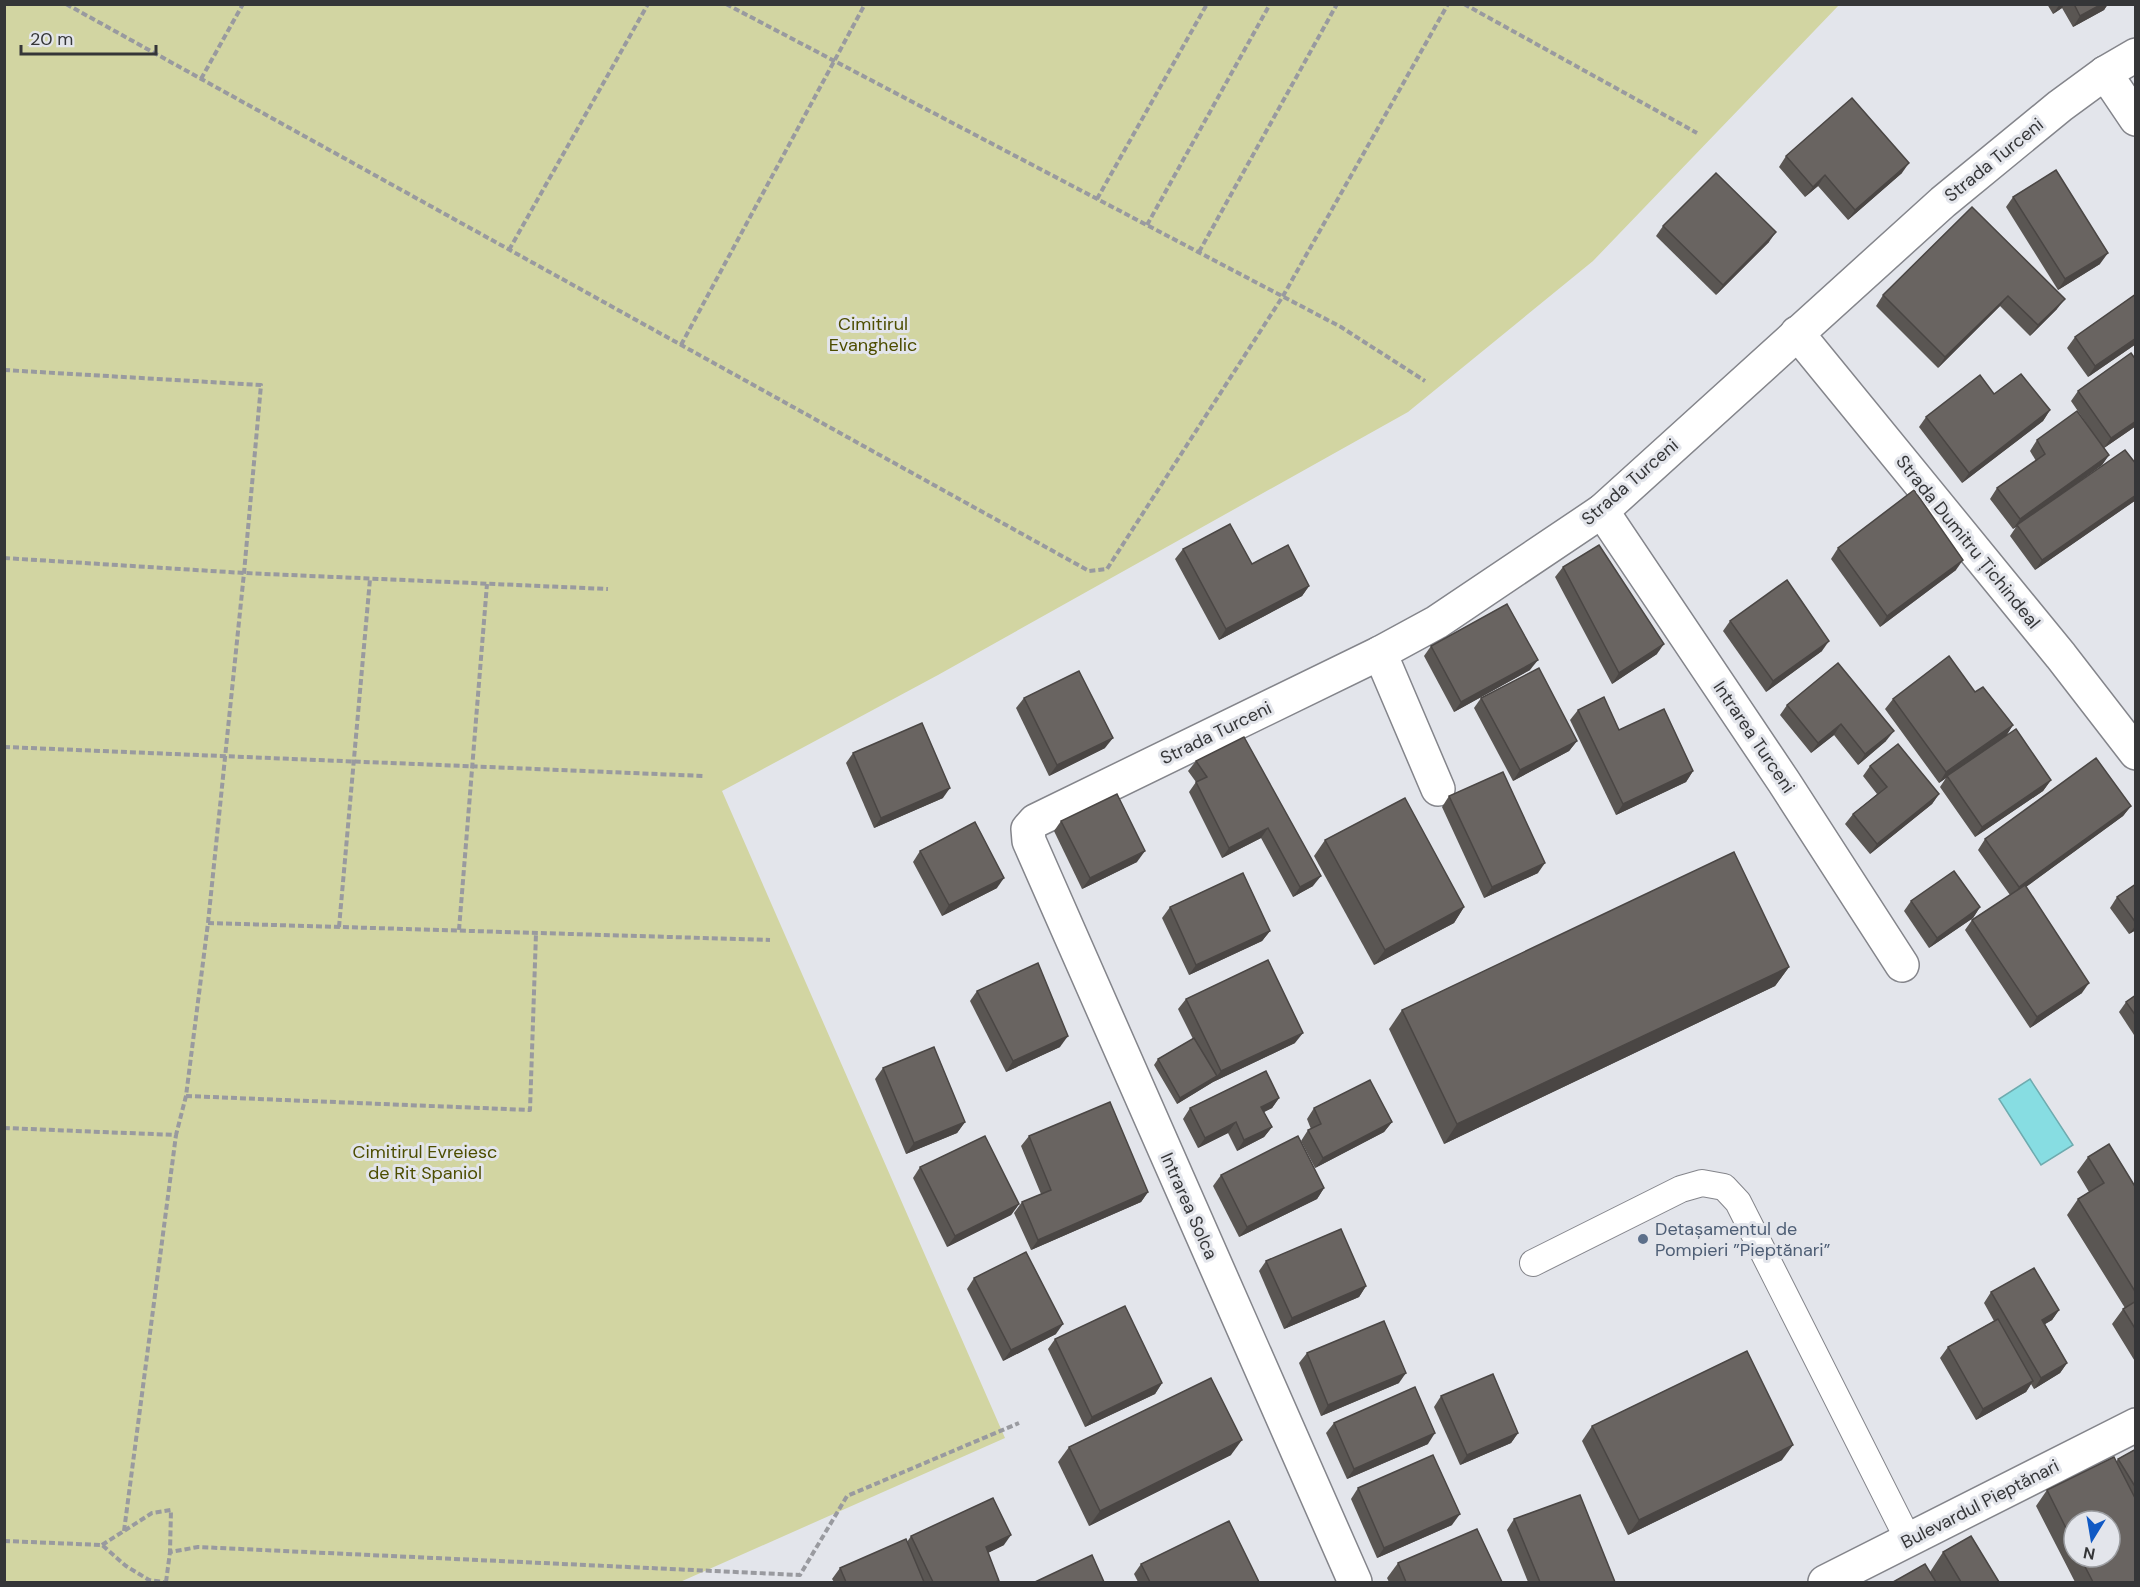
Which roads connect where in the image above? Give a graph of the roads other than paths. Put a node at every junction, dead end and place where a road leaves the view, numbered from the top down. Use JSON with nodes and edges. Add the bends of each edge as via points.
{"nodes":[{"id":1,"x":2136,"y":55,"type":"edge"},
{"id":2,"x":2105,"y":73,"type":"junction"},
{"id":3,"x":2136,"y":119,"type":"edge"},
{"id":4,"x":1797,"y":333,"type":"junction"},
{"id":5,"x":1602,"y":510,"type":"junction"},
{"id":6,"x":1380,"y":653,"type":"junction"},
{"id":7,"x":2136,"y":753,"type":"edge"},
{"id":8,"x":1438,"y":789,"type":"dead end"},
{"id":9,"x":1028,"y":829,"type":"joint"},
{"id":10,"x":1902,"y":965,"type":"dead end"},
{"id":11,"x":1533,"y":1263,"type":"dead end"},
{"id":12,"x":2136,"y":1425,"type":"edge"},
{"id":13,"x":1909,"y":1540,"type":"junction"},
{"id":14,"x":1355,"y":1582,"type":"edge"},
{"id":15,"x":1825,"y":1582,"type":"edge"}],
"edges":[{"from":1,"to":2,"type":"street","name":"Strada Turceni"},
{"from":2,"to":3,"type":"street"},
{"from":2,"to":4,"type":"street","name":"Strada Turceni","via":[[1943,202]]},
{"from":4,"to":5,"type":"street","name":"Strada Turceni"},
{"from":4,"to":7,"type":"street","name":"Strada Dumitru Țichindeal"},
{"from":5,"to":6,"type":"street","name":"Strada Turceni","via":[[1437,622]]},
{"from":5,"to":10,"type":"street","name":"Intrarea Turceni","via":[[1785,782]]},
{"from":6,"to":8,"type":"street"},
{"from":6,"to":9,"type":"street","name":"Strada Turceni","via":[[1035,821]]},
{"from":9,"to":14,"type":"street","name":"Intrarea Solca","via":[[1029,842]]},
{"from":11,"to":13,"type":"lane","via":[[1681,1189],[1702,1183],[1724,1187],[1738,1202]]},
{"from":12,"to":13,"type":"street","name":"Bulevardul Pieptănari"},
{"from":13,"to":15,"type":"street","name":"Bulevardul Pieptănari"}]}
